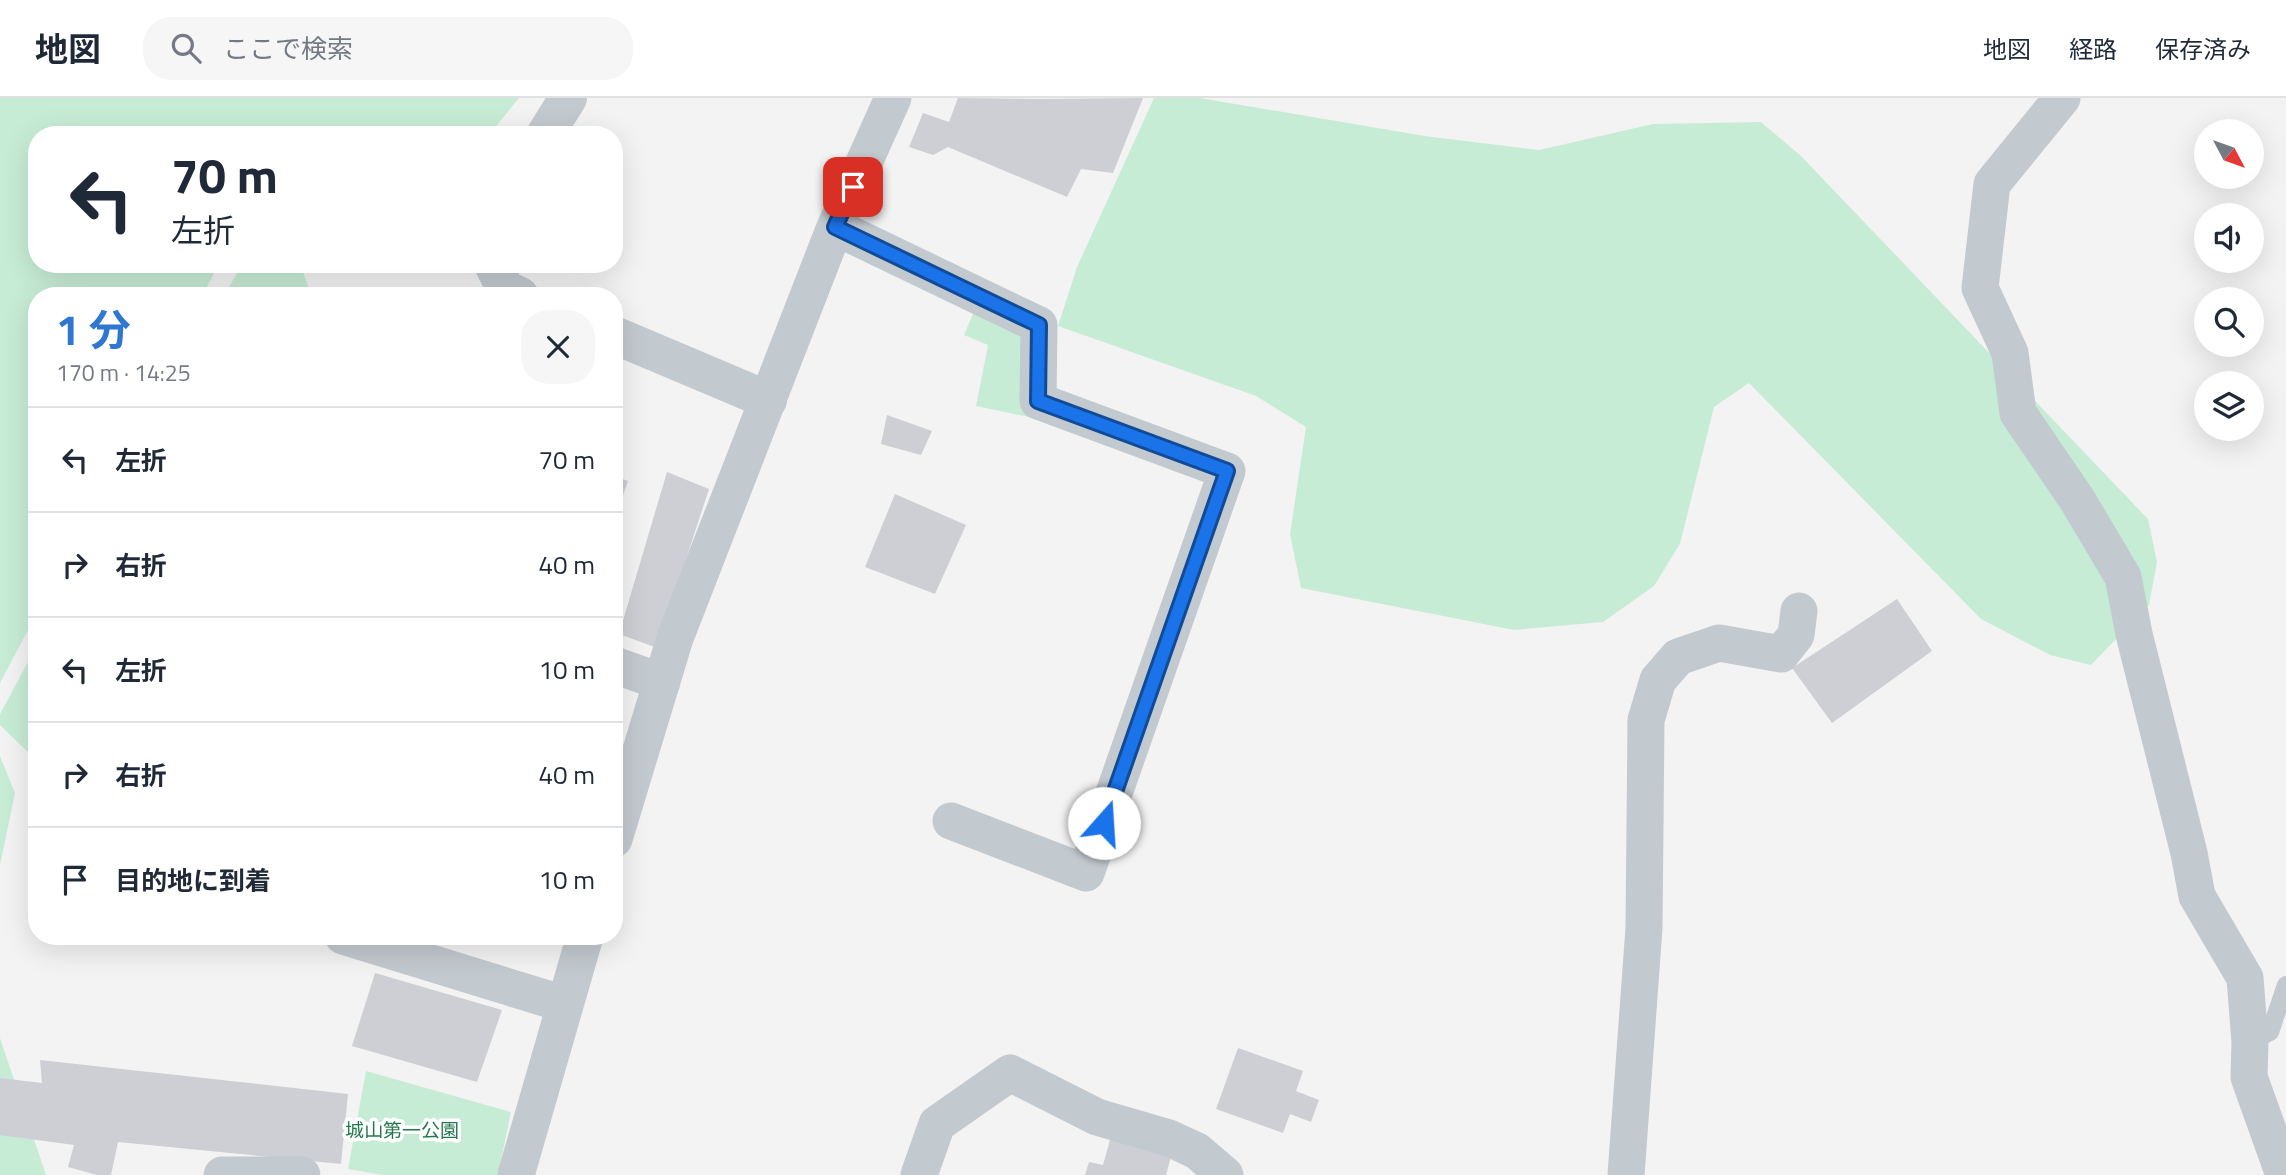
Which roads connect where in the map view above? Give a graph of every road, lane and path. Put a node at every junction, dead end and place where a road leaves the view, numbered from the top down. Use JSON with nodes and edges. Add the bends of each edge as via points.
{"nodes":[{"id":1,"x":568,"y":98,"type":"edge"},
{"id":2,"x":893,"y":98,"type":"edge"},
{"id":3,"x":2062,"y":98,"type":"edge"},
{"id":4,"x":551,"y":126,"type":"edge"},
{"id":5,"x":835,"y":227,"type":"junction"},
{"id":6,"x":623,"y":339,"type":"edge"},
{"id":7,"x":768,"y":400,"type":"junction"},
{"id":8,"x":1799,"y":611,"type":"dead end"},
{"id":9,"x":623,"y":668,"type":"edge"},
{"id":10,"x":662,"y":682,"type":"junction"},
{"id":11,"x":623,"y":810,"type":"edge"},
{"id":12,"x":951,"y":821,"type":"dead end"},
{"id":13,"x":372,"y":945,"type":"edge"},
{"id":14,"x":582,"y":945,"type":"edge"},
{"id":15,"x":2286,"y":985,"type":"edge"},
{"id":16,"x":564,"y":1004,"type":"junction"},
{"id":17,"x":2250,"y":1042,"type":"junction"},
{"id":18,"x":222,"y":1175,"type":"edge"},
{"id":19,"x":302,"y":1175,"type":"edge"},
{"id":20,"x":516,"y":1175,"type":"edge"},
{"id":21,"x":919,"y":1175,"type":"edge"},
{"id":22,"x":1225,"y":1175,"type":"edge"},
{"id":23,"x":1626,"y":1175,"type":"edge"},
{"id":24,"x":2284,"y":1175,"type":"edge"}],
"edges":[{"from":1,"to":4,"type":"street"},
{"from":2,"to":5,"type":"street"},
{"from":3,"to":17,"type":"street","via":[[1992,184],[1980,288],[2010,352],[2018,413],[2123,577],[2197,896],[2245,978]]},
{"from":5,"to":7,"type":"street"},
{"from":5,"to":12,"type":"street","via":[[1039,325],[1038,401],[1227,471],[1086,873]]},
{"from":6,"to":7,"type":"street"},
{"from":7,"to":10,"type":"street"},
{"from":8,"to":23,"type":"street","via":[[1796,635],[1781,654],[1718,643],[1678,657],[1657,680],[1646,720],[1644,928]]},
{"from":9,"to":10,"type":"street"},
{"from":10,"to":11,"type":"street"},
{"from":13,"to":16,"type":"street"},
{"from":14,"to":16,"type":"street"},
{"from":15,"to":17,"type":"lane","via":[[2270,1032]]},
{"from":16,"to":20,"type":"street"},
{"from":17,"to":24,"type":"street","via":[[2249,1077]]},
{"from":18,"to":19,"type":"street"},
{"from":21,"to":22,"type":"street","via":[[937,1124],[1010,1073],[1097,1117],[1197,1151]]}]}
